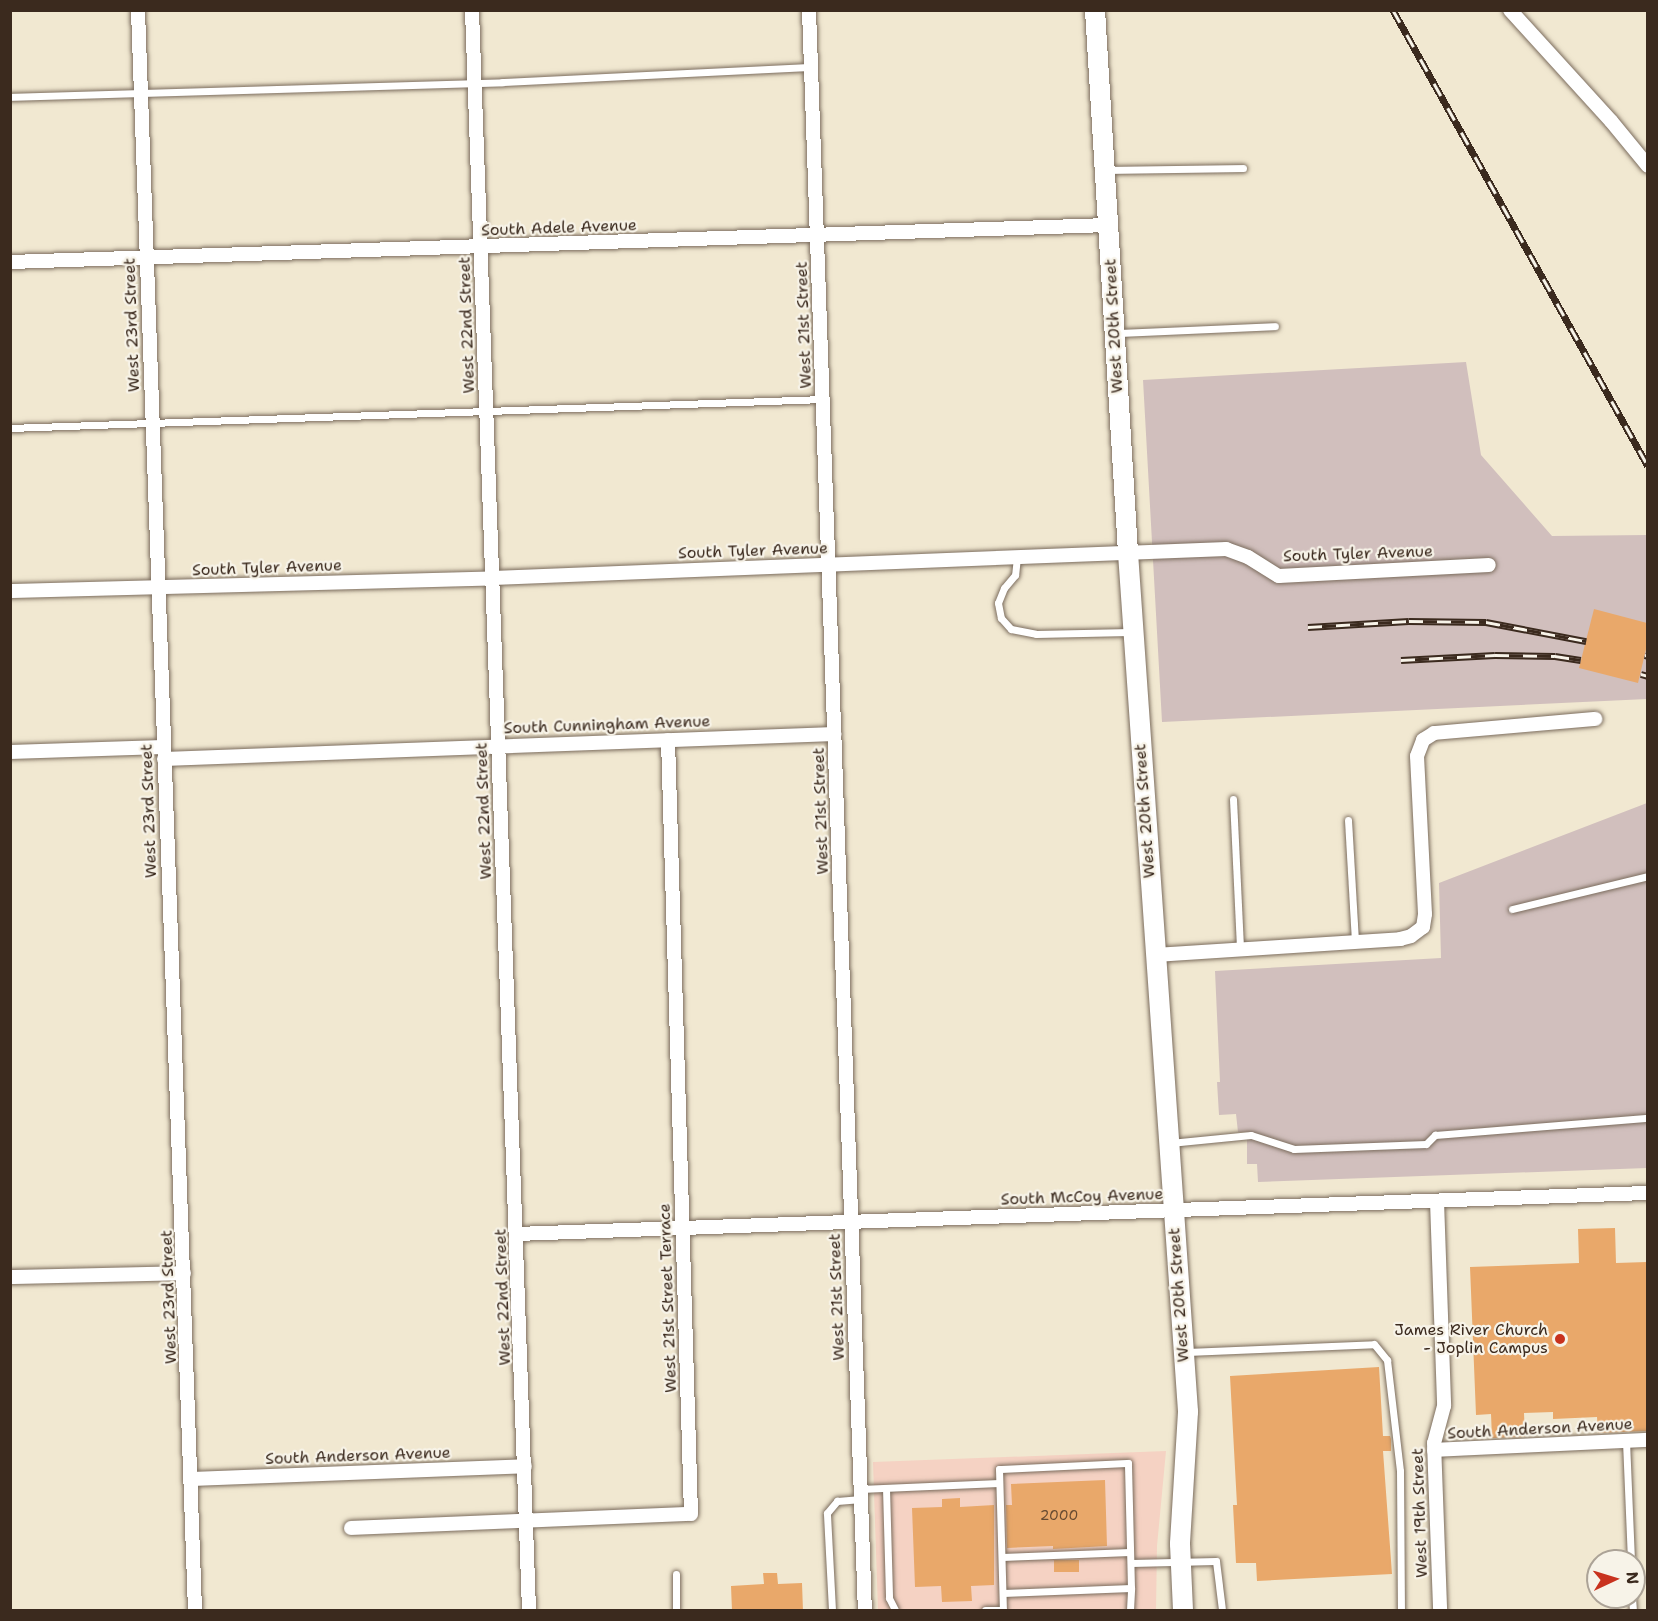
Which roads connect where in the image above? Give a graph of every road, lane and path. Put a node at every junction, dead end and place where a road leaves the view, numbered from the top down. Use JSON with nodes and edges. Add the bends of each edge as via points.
{"nodes":[{"id":1,"x":138,"y":10,"type":"edge"},
{"id":2,"x":472,"y":10,"type":"edge"},
{"id":3,"x":809,"y":10,"type":"edge"},
{"id":4,"x":1095,"y":10,"type":"edge"},
{"id":5,"x":1510,"y":10,"type":"edge"},
{"id":6,"x":811,"y":67,"type":"junction"},
{"id":7,"x":475,"y":81,"type":"junction"},
{"id":8,"x":141,"y":93,"type":"junction"},
{"id":9,"x":10,"y":97,"type":"edge"},
{"id":10,"x":1647,"y":166,"type":"edge"},
{"id":11,"x":1243,"y":168,"type":"dead end"},
{"id":12,"x":1105,"y":170,"type":"junction"},
{"id":13,"x":1108,"y":225,"type":"junction"},
{"id":14,"x":817,"y":235,"type":"junction"},
{"id":15,"x":481,"y":247,"type":"junction"},
{"id":16,"x":146,"y":256,"type":"junction"},
{"id":17,"x":10,"y":262,"type":"edge"},
{"id":18,"x":1275,"y":326,"type":"dead end"},
{"id":19,"x":1115,"y":333,"type":"junction"},
{"id":20,"x":822,"y":399,"type":"junction"},
{"id":21,"x":487,"y":411,"type":"junction"},
{"id":22,"x":152,"y":423,"type":"junction"},
{"id":23,"x":10,"y":428,"type":"edge"},
{"id":24,"x":1128,"y":553,"type":"junction"},
{"id":25,"x":1017,"y":557,"type":"junction"},
{"id":26,"x":828,"y":565,"type":"junction"},
{"id":27,"x":1489,"y":565,"type":"dead end"},
{"id":28,"x":493,"y":578,"type":"junction"},
{"id":29,"x":157,"y":587,"type":"junction"},
{"id":30,"x":10,"y":591,"type":"edge"},
{"id":31,"x":1133,"y":632,"type":"junction"},
{"id":32,"x":1595,"y":719,"type":"dead end"},
{"id":33,"x":835,"y":734,"type":"junction"},
{"id":34,"x":668,"y":740,"type":"junction"},
{"id":35,"x":498,"y":746,"type":"junction"},
{"id":36,"x":10,"y":752,"type":"edge"},
{"id":37,"x":164,"y":753,"type":"junction"},
{"id":38,"x":1233,"y":799,"type":"dead end"},
{"id":39,"x":1348,"y":820,"type":"dead end"},
{"id":40,"x":1647,"y":876,"type":"edge"},
{"id":41,"x":1512,"y":909,"type":"dead end"},
{"id":42,"x":1355,"y":942,"type":"junction"},
{"id":43,"x":1240,"y":950,"type":"junction"},
{"id":44,"x":1155,"y":955,"type":"junction"},
{"id":45,"x":1647,"y":1118,"type":"edge"},
{"id":46,"x":1168,"y":1143,"type":"junction"},
{"id":47,"x":1647,"y":1193,"type":"edge"},
{"id":48,"x":1437,"y":1201,"type":"junction"},
{"id":49,"x":1172,"y":1210,"type":"junction"},
{"id":50,"x":851,"y":1221,"type":"junction"},
{"id":51,"x":683,"y":1227,"type":"junction"},
{"id":52,"x":517,"y":1234,"type":"junction"},
{"id":53,"x":184,"y":1273,"type":"junction"},
{"id":54,"x":10,"y":1277,"type":"edge"},
{"id":55,"x":1183,"y":1352,"type":"junction"},
{"id":56,"x":1647,"y":1440,"type":"edge"},
{"id":57,"x":1626,"y":1441,"type":"junction"},
{"id":58,"x":1434,"y":1450,"type":"junction"},
{"id":59,"x":525,"y":1466,"type":"junction"},
{"id":60,"x":192,"y":1479,"type":"junction"},
{"id":61,"x":999,"y":1483,"type":"junction"},
{"id":62,"x":886,"y":1488,"type":"junction"},
{"id":63,"x":861,"y":1494,"type":"junction"},
{"id":64,"x":527,"y":1521,"type":"junction"},
{"id":65,"x":351,"y":1528,"type":"dead end"},
{"id":66,"x":1630,"y":1549,"type":"edge"},
{"id":67,"x":1130,"y":1552,"type":"junction"},
{"id":68,"x":1002,"y":1557,"type":"junction"},
{"id":69,"x":1180,"y":1561,"type":"junction"},
{"id":70,"x":1131,"y":1563,"type":"junction"},
{"id":71,"x":676,"y":1574,"type":"dead end"},
{"id":72,"x":1131,"y":1588,"type":"junction"},
{"id":73,"x":1003,"y":1593,"type":"junction"},
{"id":74,"x":1182,"y":1606,"type":"edge"},
{"id":75,"x":1003,"y":1610,"type":"edge"},
{"id":76,"x":195,"y":1611,"type":"edge"},
{"id":77,"x":529,"y":1611,"type":"edge"},
{"id":78,"x":676,"y":1611,"type":"edge"},
{"id":79,"x":832,"y":1611,"type":"edge"},
{"id":80,"x":865,"y":1611,"type":"edge"},
{"id":81,"x":895,"y":1611,"type":"edge"},
{"id":82,"x":985,"y":1611,"type":"edge"},
{"id":83,"x":1130,"y":1611,"type":"edge"},
{"id":84,"x":1222,"y":1611,"type":"edge"},
{"id":85,"x":1401,"y":1611,"type":"edge"},
{"id":86,"x":1440,"y":1611,"type":"edge"}],
"edges":[{"from":1,"to":8,"type":"street","name":"West 23rd Street"},
{"from":2,"to":7,"type":"street","name":"West 22nd Street"},
{"from":3,"to":6,"type":"street","name":"West 21st Street"},
{"from":4,"to":12,"type":"main road","name":"West 20th Street"},
{"from":5,"to":10,"type":"street"},
{"from":6,"to":7,"type":"lane"},
{"from":6,"to":14,"type":"street","name":"West 21st Street"},
{"from":7,"to":8,"type":"lane"},
{"from":7,"to":15,"type":"street","name":"West 22nd Street"},
{"from":8,"to":9,"type":"lane"},
{"from":8,"to":16,"type":"street","name":"West 23rd Street"},
{"from":11,"to":12,"type":"lane"},
{"from":12,"to":13,"type":"main road","name":"West 20th Street"},
{"from":13,"to":14,"type":"street","name":"South Adele Avenue"},
{"from":13,"to":19,"type":"main road","name":"West 20th Street"},
{"from":14,"to":15,"type":"street","name":"South Adele Avenue"},
{"from":14,"to":20,"type":"street","name":"West 21st Street"},
{"from":15,"to":16,"type":"street","name":"South Adele Avenue"},
{"from":15,"to":21,"type":"street","name":"West 22nd Street"},
{"from":16,"to":17,"type":"street","name":"South Adele Avenue"},
{"from":16,"to":22,"type":"street","name":"West 23rd Street"},
{"from":18,"to":19,"type":"lane"},
{"from":19,"to":24,"type":"main road","name":"West 20th Street"},
{"from":20,"to":21,"type":"lane"},
{"from":20,"to":26,"type":"street","name":"West 21st Street"},
{"from":21,"to":22,"type":"lane"},
{"from":21,"to":28,"type":"street","name":"West 22nd Street"},
{"from":22,"to":23,"type":"lane"},
{"from":22,"to":29,"type":"street","name":"West 23rd Street"},
{"from":24,"to":25,"type":"street","name":"South Tyler Avenue"},
{"from":24,"to":27,"type":"street","name":"South Tyler Avenue","via":[[1226,549],[1279,576]]},
{"from":24,"to":31,"type":"main road","name":"West 20th Street"},
{"from":25,"to":26,"type":"street","name":"South Tyler Avenue"},
{"from":25,"to":31,"type":"lane","via":[[1015,575],[998,603],[1001,618],[1011,629],[1036,634]]},
{"from":26,"to":28,"type":"street","name":"South Tyler Avenue"},
{"from":26,"to":33,"type":"street","name":"West 21st Street"},
{"from":28,"to":29,"type":"street","name":"South Tyler Avenue"},
{"from":28,"to":35,"type":"street","name":"West 22nd Street"},
{"from":29,"to":30,"type":"street","name":"South Tyler Avenue"},
{"from":29,"to":37,"type":"street","name":"West 23rd Street"},
{"from":31,"to":44,"type":"main road","name":"West 20th Street"},
{"from":32,"to":42,"type":"street","via":[[1434,733],[1427,737],[1418,756],[1423,927],[1400,939]]},
{"from":33,"to":34,"type":"street","name":"South Cunningham Avenue"},
{"from":33,"to":50,"type":"street","name":"West 21st Street"},
{"from":34,"to":35,"type":"street","name":"South Cunningham Avenue"},
{"from":34,"to":51,"type":"street","name":"West 21st Street Terrace"},
{"from":35,"to":37,"type":"street","name":"South Cunningham Avenue"},
{"from":35,"to":52,"type":"street","name":"West 22nd Street"},
{"from":36,"to":37,"type":"street","name":"South Cunningham Avenue"},
{"from":37,"to":53,"type":"street","name":"West 23rd Street"},
{"from":38,"to":43,"type":"lane"},
{"from":39,"to":42,"type":"lane"},
{"from":40,"to":41,"type":"lane"},
{"from":42,"to":43,"type":"street"},
{"from":43,"to":44,"type":"street"},
{"from":44,"to":46,"type":"main road","name":"West 20th Street"},
{"from":45,"to":46,"type":"lane","via":[[1436,1135],[1426,1144],[1294,1149],[1251,1135]]},
{"from":46,"to":49,"type":"main road","name":"West 20th Street"},
{"from":47,"to":48,"type":"street","name":"South McCoy Avenue"},
{"from":48,"to":49,"type":"street","name":"South McCoy Avenue"},
{"from":48,"to":58,"type":"street","name":"West 19th Street","via":[[1444,1406]]},
{"from":49,"to":50,"type":"street","name":"South McCoy Avenue"},
{"from":49,"to":55,"type":"main road","name":"West 20th Street"},
{"from":50,"to":51,"type":"street","name":"South McCoy Avenue"},
{"from":50,"to":63,"type":"street","name":"West 21st Street"},
{"from":51,"to":52,"type":"street","name":"South McCoy Avenue"},
{"from":51,"to":64,"type":"street","name":"West 21st Street Terrace","via":[[691,1515]]},
{"from":52,"to":59,"type":"street","name":"West 22nd Street"},
{"from":53,"to":54,"type":"street"},
{"from":53,"to":60,"type":"street","name":"West 23rd Street"},
{"from":55,"to":69,"type":"main road","name":"West 20th Street","via":[[1188,1412]]},
{"from":55,"to":85,"type":"lane","via":[[1374,1344],[1387,1360],[1400,1472]]},
{"from":56,"to":57,"type":"street","name":"South Anderson Avenue"},
{"from":57,"to":58,"type":"street","name":"South Anderson Avenue"},
{"from":57,"to":66,"type":"lane"},
{"from":58,"to":86,"type":"street","name":"West 19th Street"},
{"from":59,"to":60,"type":"street","name":"South Anderson Avenue"},
{"from":59,"to":64,"type":"street","name":"West 22nd Street"},
{"from":60,"to":76,"type":"street","name":"West 23rd Street"},
{"from":61,"to":62,"type":"lane"},
{"from":61,"to":67,"type":"lane","via":[[999,1469],[1128,1463]]},
{"from":61,"to":68,"type":"lane"},
{"from":62,"to":63,"type":"lane"},
{"from":62,"to":81,"type":"lane","via":[[889,1598]]},
{"from":63,"to":79,"type":"lane","via":[[837,1501],[827,1514]]},
{"from":63,"to":80,"type":"street","name":"West 21st Street"},
{"from":64,"to":65,"type":"street","name":"West 21st Street Terrace"},
{"from":64,"to":77,"type":"street","name":"West 22nd Street"},
{"from":67,"to":68,"type":"lane"},
{"from":67,"to":70,"type":"lane"},
{"from":68,"to":73,"type":"lane"},
{"from":69,"to":70,"type":"lane"},
{"from":69,"to":74,"type":"main road","name":"West 20th Street"},
{"from":69,"to":84,"type":"lane","via":[[1216,1561]]},
{"from":70,"to":72,"type":"lane"},
{"from":71,"to":78,"type":"lane"},
{"from":72,"to":73,"type":"lane"},
{"from":72,"to":83,"type":"lane"},
{"from":73,"to":75,"type":"lane"},
{"from":75,"to":82,"type":"lane"}]}
